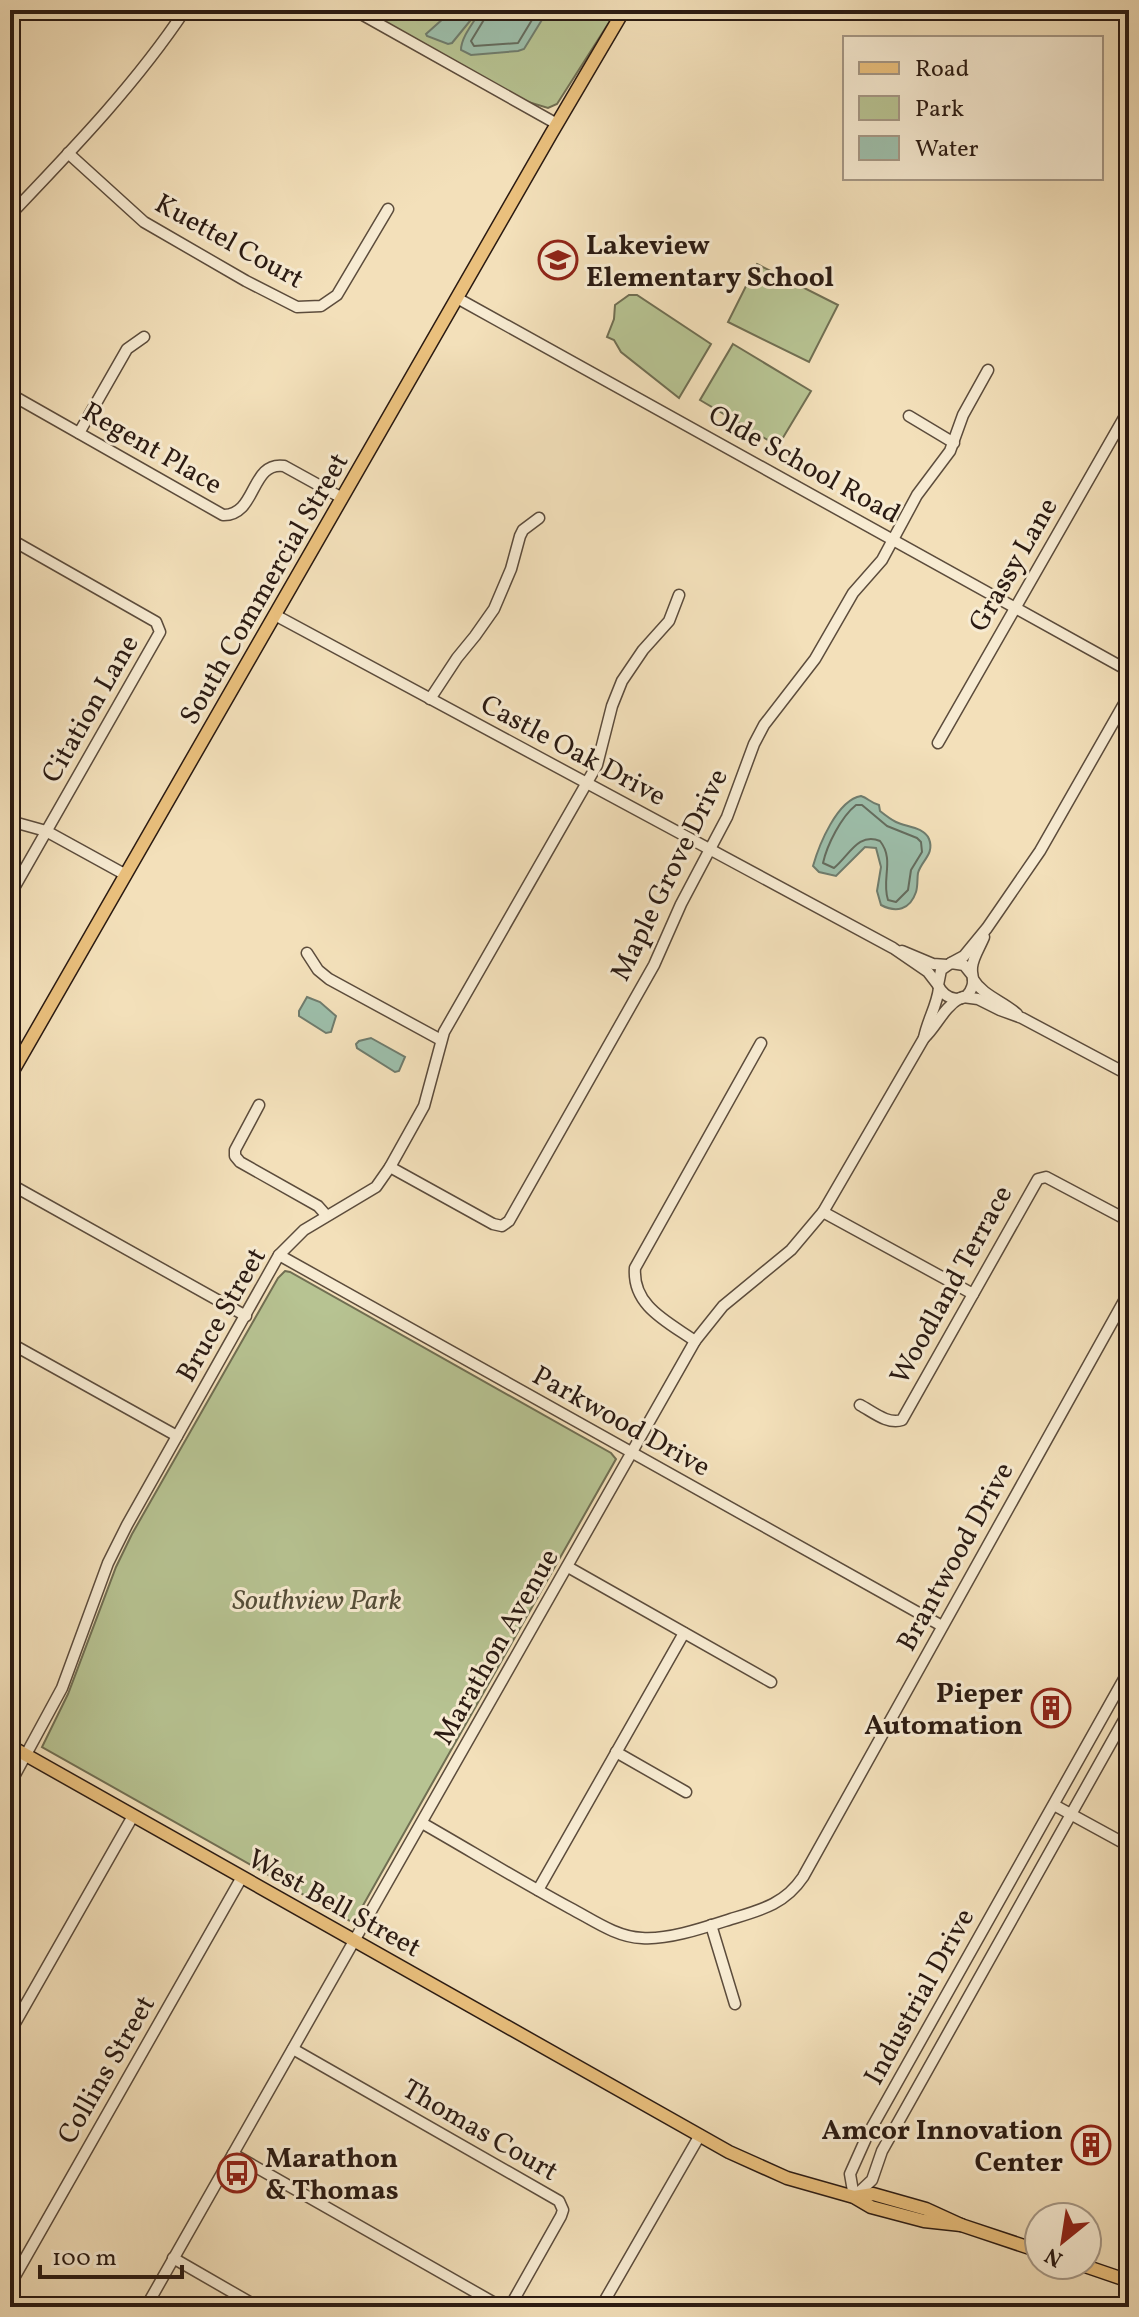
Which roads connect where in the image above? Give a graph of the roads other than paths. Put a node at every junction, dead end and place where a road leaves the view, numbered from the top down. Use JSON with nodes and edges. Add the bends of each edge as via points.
{"nodes":[{"id":1,"x":185,"y":10,"type":"edge"},
{"id":2,"x":354,"y":10,"type":"edge"},
{"id":3,"x":624,"y":10,"type":"edge"},
{"id":4,"x":557,"y":124,"type":"junction"},
{"id":5,"x":68,"y":153,"type":"junction"},
{"id":6,"x":388,"y":209,"type":"dead end"},
{"id":7,"x":10,"y":215,"type":"edge"},
{"id":8,"x":457,"y":298,"type":"junction"},
{"id":9,"x":144,"y":337,"type":"dead end"},
{"id":10,"x":988,"y":370,"type":"dead end"},
{"id":11,"x":10,"y":394,"type":"edge"},
{"id":12,"x":1129,"y":409,"type":"edge"},
{"id":13,"x":909,"y":416,"type":"dead end"},
{"id":14,"x":79,"y":433,"type":"junction"},
{"id":15,"x":954,"y":443,"type":"junction"},
{"id":16,"x":342,"y":498,"type":"junction"},
{"id":17,"x":539,"y":518,"type":"dead end"},
{"id":18,"x":10,"y":539,"type":"edge"},
{"id":19,"x":893,"y":540,"type":"junction"},
{"id":20,"x":679,"y":595,"type":"dead end"},
{"id":21,"x":1015,"y":608,"type":"junction"},
{"id":22,"x":275,"y":615,"type":"junction"},
{"id":23,"x":1129,"y":671,"type":"edge"},
{"id":24,"x":1129,"y":695,"type":"edge"},
{"id":25,"x":430,"y":699,"type":"junction"},
{"id":26,"x":938,"y":743,"type":"dead end"},
{"id":27,"x":587,"y":783,"type":"junction"},
{"id":28,"x":10,"y":821,"type":"edge"},
{"id":29,"x":46,"y":831,"type":"junction"},
{"id":30,"x":711,"y":850,"type":"junction"},
{"id":31,"x":126,"y":875,"type":"junction"},
{"id":32,"x":10,"y":895,"type":"edge"},
{"id":33,"x":987,"y":928,"type":"junction"},
{"id":34,"x":893,"y":948,"type":"junction"},
{"id":35,"x":307,"y":953,"type":"dead end"},
{"id":36,"x":950,"y":964,"type":"junction"},
{"id":37,"x":973,"y":977,"type":"junction"},
{"id":38,"x":938,"y":987,"type":"junction"},
{"id":39,"x":961,"y":998,"type":"junction"},
{"id":40,"x":1022,"y":1018,"type":"junction"},
{"id":41,"x":924,"y":1038,"type":"junction"},
{"id":42,"x":441,"y":1040,"type":"junction"},
{"id":43,"x":761,"y":1043,"type":"dead end"},
{"id":44,"x":1129,"y":1075,"type":"edge"},
{"id":45,"x":10,"y":1076,"type":"edge"},
{"id":46,"x":259,"y":1105,"type":"dead end"},
{"id":47,"x":390,"y":1167,"type":"junction"},
{"id":48,"x":10,"y":1184,"type":"edge"},
{"id":49,"x":823,"y":1212,"type":"junction"},
{"id":50,"x":326,"y":1215,"type":"junction"},
{"id":51,"x":1129,"y":1221,"type":"edge"},
{"id":52,"x":279,"y":1255,"type":"junction"},
{"id":53,"x":1129,"y":1292,"type":"edge"},
{"id":54,"x":973,"y":1294,"type":"junction"},
{"id":55,"x":246,"y":1316,"type":"junction"},
{"id":56,"x":695,"y":1341,"type":"junction"},
{"id":57,"x":10,"y":1343,"type":"edge"},
{"id":58,"x":860,"y":1405,"type":"dead end"},
{"id":59,"x":177,"y":1436,"type":"junction"},
{"id":60,"x":632,"y":1454,"type":"junction"},
{"id":61,"x":568,"y":1567,"type":"junction"},
{"id":62,"x":942,"y":1626,"type":"junction"},
{"id":63,"x":684,"y":1633,"type":"junction"},
{"id":64,"x":1129,"y":1670,"type":"edge"},
{"id":65,"x":771,"y":1682,"type":"dead end"},
{"id":66,"x":1129,"y":1711,"type":"edge"},
{"id":67,"x":10,"y":1746,"type":"edge"},
{"id":68,"x":616,"y":1752,"type":"junction"},
{"id":69,"x":26,"y":1756,"type":"junction"},
{"id":70,"x":10,"y":1784,"type":"edge"},
{"id":71,"x":686,"y":1792,"type":"dead end"},
{"id":72,"x":1054,"y":1805,"type":"junction"},
{"id":73,"x":1072,"y":1814,"type":"junction"},
{"id":74,"x":133,"y":1816,"type":"junction"},
{"id":75,"x":422,"y":1823,"type":"junction"},
{"id":76,"x":1129,"y":1846,"type":"edge"},
{"id":77,"x":242,"y":1877,"type":"junction"},
{"id":78,"x":538,"y":1890,"type":"junction"},
{"id":79,"x":711,"y":1925,"type":"junction"},
{"id":80,"x":355,"y":1940,"type":"junction"},
{"id":81,"x":735,"y":2004,"type":"dead end"},
{"id":82,"x":10,"y":2032,"type":"edge"},
{"id":83,"x":293,"y":2049,"type":"junction"},
{"id":84,"x":700,"y":2135,"type":"junction"},
{"id":85,"x":233,"y":2154,"type":"junction"},
{"id":86,"x":854,"y":2197,"type":"junction"},
{"id":87,"x":1023,"y":2246,"type":"edge"},
{"id":88,"x":173,"y":2258,"type":"junction"},
{"id":89,"x":1103,"y":2272,"type":"edge"},
{"id":90,"x":1129,"y":2281,"type":"edge"},
{"id":91,"x":10,"y":2285,"type":"edge"},
{"id":92,"x":146,"y":2307,"type":"edge"},
{"id":93,"x":258,"y":2307,"type":"edge"},
{"id":94,"x":601,"y":2307,"type":"edge"}],
"edges":[{"from":1,"to":5,"type":"street","via":[[154,55]]},
{"from":2,"to":4,"type":"street"},
{"from":3,"to":4,"type":"main road","name":"South Commercial Street"},
{"from":4,"to":8,"type":"main road","name":"South Commercial Street"},
{"from":5,"to":6,"type":"street","name":"Kuettel Court","via":[[144,222],[297,307],[321,306],[337,295]]},
{"from":5,"to":7,"type":"street"},
{"from":8,"to":16,"type":"main road","name":"South Commercial Street"},
{"from":8,"to":19,"type":"street","name":"Olde School Road"},
{"from":9,"to":14,"type":"street","via":[[127,349]]},
{"from":10,"to":15,"type":"street","name":"Maple Grove Drive"},
{"from":11,"to":14,"type":"street","name":"Regent Place"},
{"from":12,"to":21,"type":"street","name":"Grassy Lane"},
{"from":13,"to":15,"type":"street"},
{"from":14,"to":16,"type":"street","name":"Regent Place","via":[[223,515],[241,510],[266,469],[277,465]]},
{"from":15,"to":19,"type":"street","name":"Maple Grove Drive"},
{"from":16,"to":22,"type":"main road","name":"South Commercial Street"},
{"from":17,"to":25,"type":"street","via":[[520,536],[494,609]]},
{"from":18,"to":29,"type":"street","name":"Citation Lane","via":[[160,628]]},
{"from":19,"to":21,"type":"street","name":"Olde School Road"},
{"from":19,"to":30,"type":"street","name":"Maple Grove Drive","via":[[847,602],[815,659],[764,725]]},
{"from":20,"to":27,"type":"street","name":"Bruce Street","via":[[669,621],[622,681]]},
{"from":21,"to":23,"type":"street","name":"Olde School Road"},
{"from":21,"to":26,"type":"street","name":"Grassy Lane"},
{"from":22,"to":25,"type":"street","name":"Castle Oak Drive"},
{"from":22,"to":31,"type":"main road","name":"South Commercial Street"},
{"from":24,"to":33,"type":"street","via":[[1056,825]]},
{"from":25,"to":27,"type":"street","name":"Castle Oak Drive"},
{"from":27,"to":30,"type":"street","name":"Castle Oak Drive"},
{"from":27,"to":42,"type":"street","name":"Bruce Street"},
{"from":28,"to":29,"type":"street"},
{"from":29,"to":31,"type":"street"},
{"from":29,"to":32,"type":"street","name":"Citation Lane"},
{"from":30,"to":34,"type":"street","name":"Castle Oak Drive"},
{"from":30,"to":47,"type":"street","name":"Maple Grove Drive","via":[[654,965],[506,1224],[493,1224]]},
{"from":31,"to":45,"type":"main road","name":"South Commercial Street"},
{"from":33,"to":36,"type":"street","via":[[964,956]]},
{"from":33,"to":37,"type":"street","via":[[973,960]]},
{"from":34,"to":36,"type":"street","name":"Castle Oak Drive","via":[[930,963]]},
{"from":34,"to":38,"type":"street","name":"Castle Oak Drive","via":[[928,972]]},
{"from":35,"to":42,"type":"street","via":[[329,979]]},
{"from":36,"to":37,"type":"street","via":[[964,965]]},
{"from":36,"to":38,"type":"street","via":[[939,973]]},
{"from":37,"to":39,"type":"street","via":[[971,990]]},
{"from":37,"to":40,"type":"street","via":[[982,991]]},
{"from":38,"to":39,"type":"street","via":[[947,997]]},
{"from":38,"to":41,"type":"street","name":"Marathon Avenue"},
{"from":39,"to":40,"type":"street","via":[[978,999]]},
{"from":39,"to":41,"type":"street","name":"Marathon Avenue"},
{"from":40,"to":44,"type":"street"},
{"from":41,"to":49,"type":"street","name":"Marathon Avenue"},
{"from":42,"to":47,"type":"street","name":"Bruce Street","via":[[424,1106]]},
{"from":43,"to":56,"type":"street","via":[[635,1268],[642,1301]]},
{"from":46,"to":50,"type":"street","via":[[235,1156]]},
{"from":47,"to":50,"type":"street","name":"Bruce Street","via":[[376,1187]]},
{"from":48,"to":55,"type":"street"},
{"from":49,"to":54,"type":"street"},
{"from":49,"to":56,"type":"street","name":"Marathon Avenue","via":[[791,1250],[723,1306]]},
{"from":50,"to":52,"type":"street","name":"Bruce Street"},
{"from":51,"to":54,"type":"street","name":"Woodland Terrace","via":[[1046,1177],[1038,1179]]},
{"from":52,"to":55,"type":"street","name":"Bruce Street"},
{"from":52,"to":60,"type":"street","name":"Parkwood Drive"},
{"from":53,"to":62,"type":"street","name":"Brantwood Drive"},
{"from":54,"to":58,"type":"street","name":"Woodland Terrace","via":[[902,1420],[889,1421]]},
{"from":55,"to":59,"type":"street","name":"Bruce Street"},
{"from":56,"to":60,"type":"street","name":"Marathon Avenue"},
{"from":57,"to":59,"type":"street"},
{"from":59,"to":69,"type":"street","name":"Bruce Street","via":[[108,1563],[62,1688]]},
{"from":60,"to":61,"type":"street","name":"Marathon Avenue"},
{"from":60,"to":62,"type":"street","name":"Parkwood Drive"},
{"from":61,"to":63,"type":"street"},
{"from":61,"to":75,"type":"street","name":"Marathon Avenue"},
{"from":62,"to":79,"type":"street","name":"Brantwood Drive","via":[[796,1886],[767,1908]]},
{"from":63,"to":65,"type":"street"},
{"from":63,"to":68,"type":"street"},
{"from":64,"to":72,"type":"street","name":"Industrial Drive"},
{"from":66,"to":73,"type":"street","name":"Industrial Drive"},
{"from":67,"to":69,"type":"main road","name":"West Bell Street"},
{"from":68,"to":71,"type":"street"},
{"from":68,"to":78,"type":"street"},
{"from":69,"to":70,"type":"street","name":"Bruce Street"},
{"from":69,"to":74,"type":"main road","name":"West Bell Street"},
{"from":72,"to":73,"type":"street"},
{"from":72,"to":86,"type":"street","name":"Industrial Drive","via":[[862,2145],[850,2174]]},
{"from":73,"to":76,"type":"street"},
{"from":73,"to":86,"type":"street","name":"Industrial Drive","via":[[882,2151],[872,2180]]},
{"from":74,"to":77,"type":"main road","name":"West Bell Street"},
{"from":74,"to":82,"type":"street"},
{"from":75,"to":78,"type":"street","name":"Brantwood Drive"},
{"from":75,"to":80,"type":"street","name":"Marathon Avenue"},
{"from":77,"to":80,"type":"main road","name":"West Bell Street"},
{"from":77,"to":91,"type":"street","name":"Collins Street"},
{"from":78,"to":79,"type":"street","name":"Brantwood Drive","via":[[631,1937],[655,1938]]},
{"from":79,"to":81,"type":"street"},
{"from":80,"to":83,"type":"street","name":"Marathon Avenue"},
{"from":80,"to":84,"type":"main road","name":"West Bell Street"},
{"from":83,"to":85,"type":"street","name":"Marathon Avenue"},
{"from":83,"to":85,"type":"street","name":"Thomas Court","via":[[559,2201],[561,2216],[512,2303],[498,2305]]},
{"from":84,"to":86,"type":"main road","via":[[787,2178]]},
{"from":84,"to":94,"type":"street"},
{"from":85,"to":88,"type":"street","name":"Marathon Avenue"},
{"from":86,"to":87,"type":"main road","via":[[873,2194],[926,2209]]},
{"from":88,"to":92,"type":"street","name":"Marathon Avenue"},
{"from":88,"to":93,"type":"street"},
{"from":89,"to":90,"type":"main road"}]}
